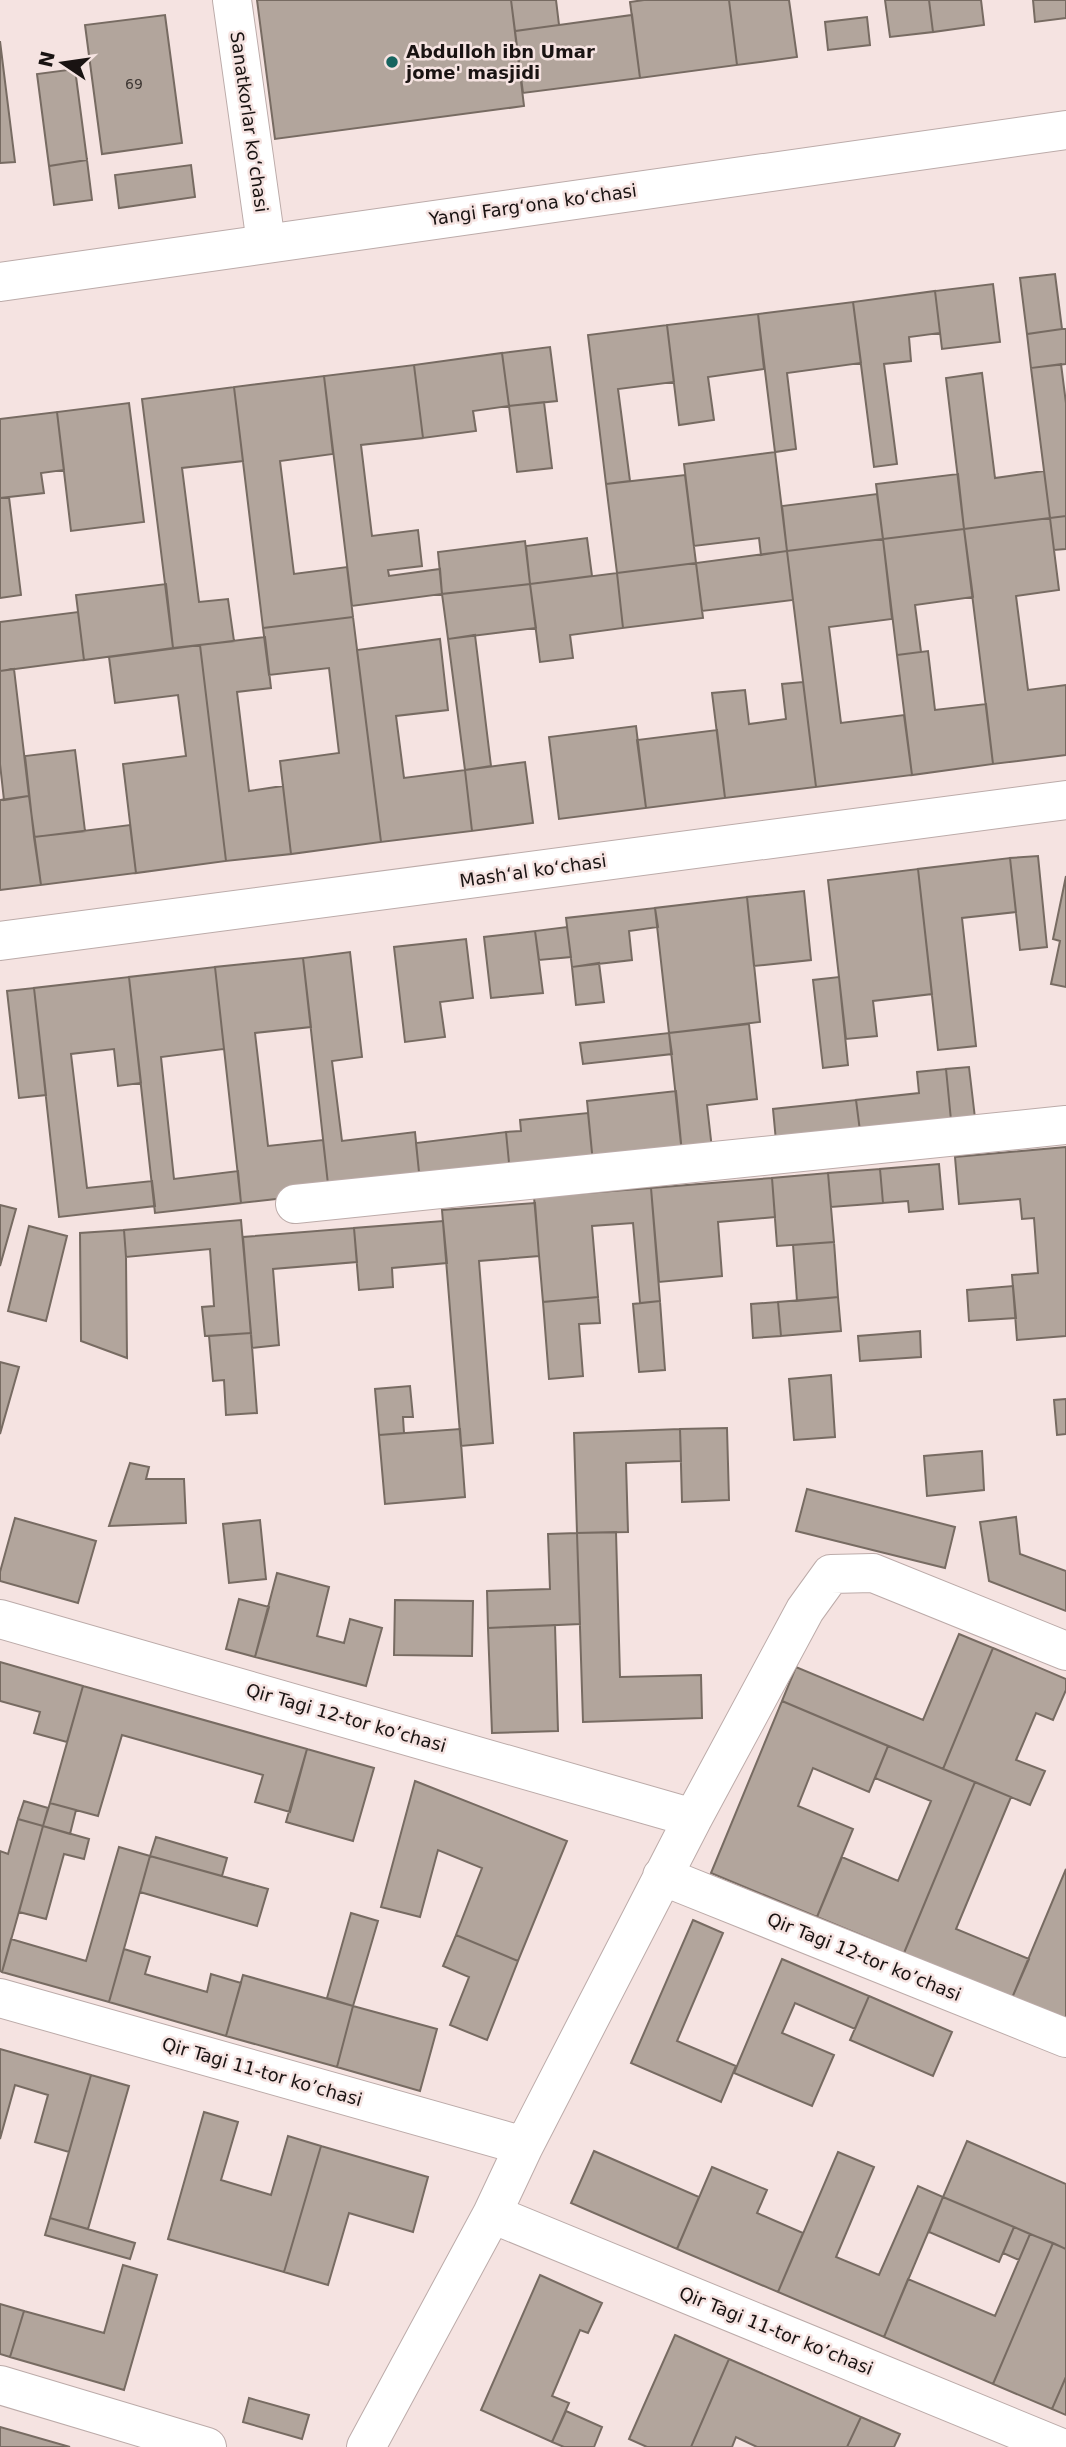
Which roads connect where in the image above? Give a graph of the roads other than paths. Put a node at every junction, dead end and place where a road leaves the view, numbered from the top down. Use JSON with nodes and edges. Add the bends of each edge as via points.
{"nodes":[{"id":1,"x":232,"y":0,"type":"edge"},
{"id":2,"x":1066,"y":130,"type":"edge"},
{"id":3,"x":266,"y":243,"type":"junction"},
{"id":4,"x":0,"y":282,"type":"edge"},
{"id":5,"x":1066,"y":800,"type":"edge"},
{"id":6,"x":0,"y":941,"type":"edge"},
{"id":7,"x":1066,"y":1124,"type":"edge"},
{"id":8,"x":295,"y":1204,"type":"dead end"},
{"id":9,"x":0,"y":1619,"type":"edge"},
{"id":10,"x":1066,"y":1651,"type":"edge"},
{"id":11,"x":693,"y":1818,"type":"junction"},
{"id":12,"x":662,"y":1876,"type":"junction"},
{"id":13,"x":0,"y":1998,"type":"edge"},
{"id":14,"x":1066,"y":2038,"type":"edge"},
{"id":15,"x":524,"y":2146,"type":"junction"},
{"id":16,"x":492,"y":2214,"type":"junction"},
{"id":17,"x":0,"y":2385,"type":"edge"},
{"id":18,"x":207,"y":2447,"type":"edge"},
{"id":19,"x":366,"y":2447,"type":"edge"},
{"id":20,"x":1059,"y":2447,"type":"edge"}],
"edges":[{"from":1,"to":3,"type":"street","name":"Sanatkorlar koʻchasi"},
{"from":2,"to":3,"type":"street","name":"Yangi Fargʻona koʻchasi"},
{"from":3,"to":4,"type":"street","name":"Yangi Fargʻona koʻchasi"},
{"from":5,"to":6,"type":"street","name":"Mashʻal koʻchasi"},
{"from":7,"to":8,"type":"street"},
{"from":9,"to":11,"type":"street","name":"Qir Tagi 12-tor koʼchasi"},
{"from":10,"to":11,"type":"street","via":[[873,1573],[831,1574],[805,1610]]},
{"from":11,"to":12,"type":"street"},
{"from":12,"to":14,"type":"street","name":"Qir Tagi 12-tor koʼchasi"},
{"from":12,"to":15,"type":"street"},
{"from":13,"to":15,"type":"street","name":"Qir Tagi 11-tor koʼchasi"},
{"from":15,"to":16,"type":"street"},
{"from":16,"to":19,"type":"street"},
{"from":16,"to":20,"type":"street","name":"Qir Tagi 11-tor koʼchasi"},
{"from":17,"to":18,"type":"street"}]}
